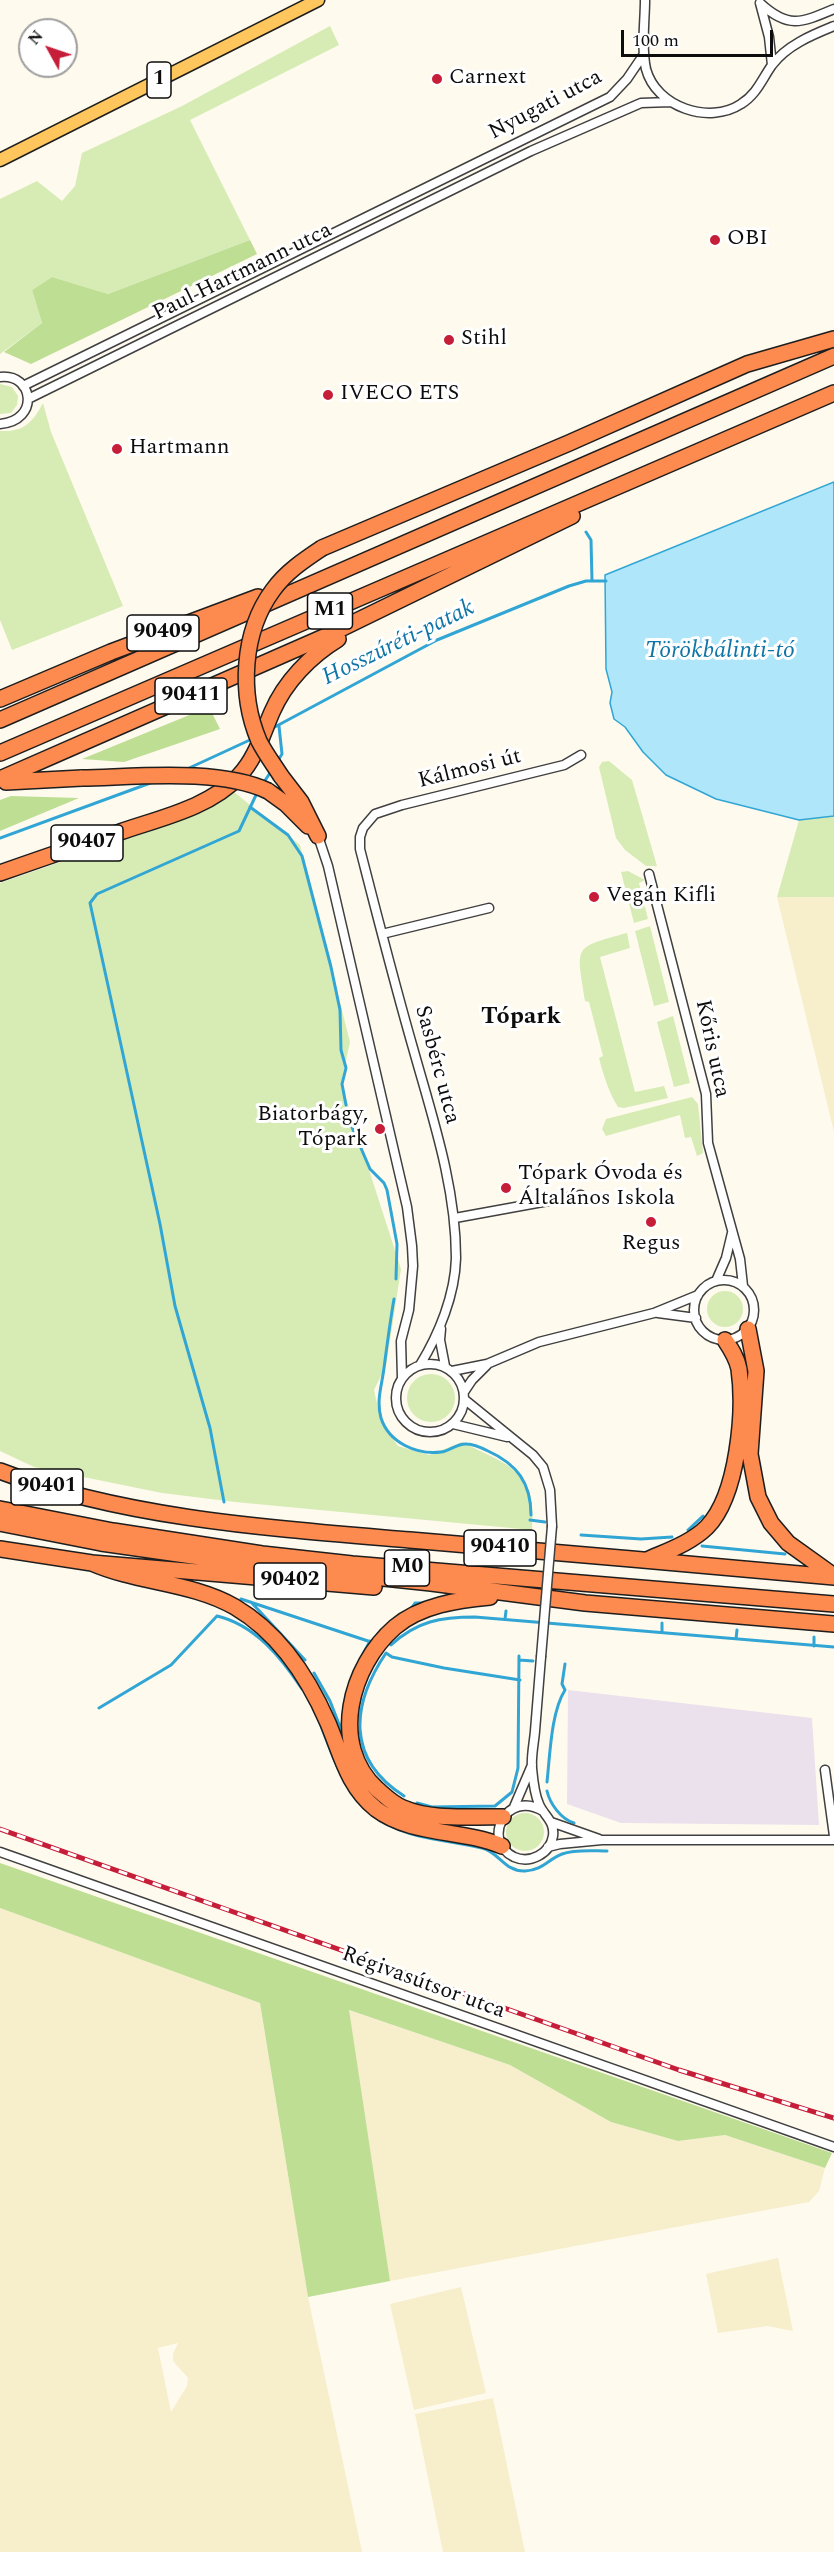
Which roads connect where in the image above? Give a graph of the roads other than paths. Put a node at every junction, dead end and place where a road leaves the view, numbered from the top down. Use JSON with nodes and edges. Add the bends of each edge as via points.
{"nodes":[{"id":1,"x":318,"y":0,"type":"edge"},
{"id":2,"x":645,"y":0,"type":"edge"},
{"id":3,"x":759,"y":1,"type":"edge"},
{"id":4,"x":834,"y":9,"type":"edge"},
{"id":5,"x":834,"y":26,"type":"edge"},
{"id":6,"x":644,"y":54,"type":"junction"},
{"id":7,"x":772,"y":65,"type":"junction"},
{"id":8,"x":670,"y":102,"type":"junction"},
{"id":9,"x":0,"y":160,"type":"edge"},
{"id":10,"x":451,"y":175,"type":"joint"},
{"id":11,"x":474,"y":179,"type":"joint"},
{"id":12,"x":834,"y":339,"type":"edge"},
{"id":13,"x":834,"y":356,"type":"edge"},
{"id":14,"x":0,"y":377,"type":"edge"},
{"id":15,"x":23,"y":386,"type":"junction"},
{"id":16,"x":834,"y":393,"type":"edge"},
{"id":17,"x":28,"y":399,"type":"junction"},
{"id":18,"x":0,"y":424,"type":"edge"},
{"id":19,"x":659,"y":469,"type":"junction"},
{"id":20,"x":330,"y":576,"type":"junction"},
{"id":21,"x":382,"y":610,"type":"junction"},
{"id":22,"x":0,"y":699,"type":"edge"},
{"id":23,"x":0,"y":720,"type":"edge"},
{"id":24,"x":0,"y":753,"type":"edge"},
{"id":25,"x":581,"y":755,"type":"dead end"},
{"id":26,"x":0,"y":781,"type":"edge"},
{"id":27,"x":368,"y":820,"type":"joint"},
{"id":28,"x":318,"y":837,"type":"junction"},
{"id":29,"x":0,"y":873,"type":"edge"},
{"id":30,"x":649,"y":874,"type":"dead end"},
{"id":31,"x":489,"y":908,"type":"dead end"},
{"id":32,"x":382,"y":934,"type":"junction"},
{"id":33,"x":581,"y":1195,"type":"dead end"},
{"id":34,"x":455,"y":1218,"type":"junction"},
{"id":35,"x":732,"y":1233,"type":"junction"},
{"id":36,"x":716,"y":1281,"type":"junction"},
{"id":37,"x":743,"y":1286,"type":"junction"},
{"id":38,"x":698,"y":1295,"type":"junction"},
{"id":39,"x":654,"y":1313,"type":"junction"},
{"id":40,"x":696,"y":1318,"type":"junction"},
{"id":41,"x":441,"y":1323,"type":"junction"},
{"id":42,"x":748,"y":1329,"type":"junction"},
{"id":43,"x":725,"y":1340,"type":"junction"},
{"id":44,"x":488,"y":1364,"type":"junction"},
{"id":45,"x":420,"y":1365,"type":"junction"},
{"id":46,"x":448,"y":1369,"type":"junction"},
{"id":47,"x":402,"y":1378,"type":"junction"},
{"id":48,"x":464,"y":1396,"type":"junction"},
{"id":49,"x":453,"y":1424,"type":"junction"},
{"id":50,"x":510,"y":1438,"type":"junction"},
{"id":51,"x":0,"y":1471,"type":"edge"},
{"id":52,"x":94,"y":1500,"type":"joint"},
{"id":53,"x":0,"y":1509,"type":"edge"},
{"id":54,"x":0,"y":1523,"type":"edge"},
{"id":55,"x":0,"y":1549,"type":"edge"},
{"id":56,"x":644,"y":1560,"type":"junction"},
{"id":57,"x":92,"y":1563,"type":"junction"},
{"id":58,"x":834,"y":1576,"type":"edge"},
{"id":59,"x":488,"y":1590,"type":"junction"},
{"id":60,"x":517,"y":1594,"type":"junction"},
{"id":61,"x":834,"y":1604,"type":"edge"},
{"id":62,"x":834,"y":1624,"type":"edge"},
{"id":63,"x":532,"y":1765,"type":"junction"},
{"id":64,"x":825,"y":1770,"type":"dead end"},
{"id":65,"x":543,"y":1811,"type":"junction"},
{"id":66,"x":508,"y":1812,"type":"junction"},
{"id":67,"x":551,"y":1822,"type":"junction"},
{"id":68,"x":834,"y":1838,"type":"edge"},
{"id":69,"x":602,"y":1840,"type":"junction"},
{"id":70,"x":502,"y":1846,"type":"junction"},
{"id":71,"x":548,"y":1847,"type":"junction"},
{"id":72,"x":0,"y":1852,"type":"edge"},
{"id":73,"x":834,"y":2147,"type":"edge"}],
"edges":[{"from":1,"to":9,"type":"main road","number":"1"},
{"from":2,"to":6,"type":"street"},
{"from":3,"to":4,"type":"street","via":[[776,18],[791,21]]},
{"from":3,"to":7,"type":"street"},
{"from":5,"to":7,"type":"street","via":[[787,50]]},
{"from":6,"to":8,"type":"street","via":[[647,72]]},
{"from":6,"to":10,"type":"street","name":"Nyugati utca","via":[[610,97]]},
{"from":7,"to":8,"type":"street","via":[[754,94],[723,112],[685,110]]},
{"from":8,"to":11,"type":"street","name":"Nyugati utca","via":[[641,103],[612,114]]},
{"from":10,"to":15,"type":"street","name":"Paul Hartmann utca"},
{"from":11,"to":17,"type":"street","name":"Paul Hartmann utca"},
{"from":12,"to":28,"type":"highway","bridge":true,"via":[[747,364],[322,548],[296,566],[273,590],[252,633],[248,700],[260,743],[301,802]]},
{"from":13,"to":20,"type":"highway","number":"M1"},
{"from":14,"to":15,"type":"street","via":[[15,379]]},
{"from":15,"to":17,"type":"street"},
{"from":16,"to":19,"type":"highway","number":"M1"},
{"from":17,"to":18,"type":"street","via":[[20,418]]},
{"from":19,"to":21,"type":"highway","number":"90411","via":[[545,531]]},
{"from":19,"to":24,"type":"highway","number":"M1"},
{"from":20,"to":22,"type":"highway","number":"90409","via":[[282,588]]},
{"from":20,"to":23,"type":"highway","number":"M1"},
{"from":21,"to":26,"type":"highway","number":"90411"},
{"from":21,"to":29,"type":"highway","number":"90407","via":[[307,662],[272,711],[253,756],[238,777],[205,801]]},
{"from":25,"to":27,"type":"street","name":"Kálmosi út","via":[[564,765],[402,805]]},
{"from":26,"to":28,"type":"highway","bridge":true,"via":[[174,776],[239,780],[268,791]]},
{"from":27,"to":32,"type":"street","name":"Sasbérc utca","via":[[360,837],[360,849]]},
{"from":28,"to":47,"type":"street","via":[[407,1207],[412,1266],[401,1341]]},
{"from":30,"to":35,"type":"street","name":"Kőris utca","via":[[706,1094],[708,1143]]},
{"from":31,"to":32,"type":"street"},
{"from":32,"to":34,"type":"street","name":"Sasbérc utca","via":[[440,1146]]},
{"from":33,"to":34,"type":"street"},
{"from":34,"to":41,"type":"street","name":"Sasbérc utca","via":[[454,1278]]},
{"from":35,"to":36,"type":"street","name":"Kőris utca"},
{"from":35,"to":37,"type":"street","name":"Kőris utca"},
{"from":36,"to":37,"type":"street"},
{"from":36,"to":38,"type":"street"},
{"from":37,"to":42,"type":"street","via":[[752,1297],[755,1310]]},
{"from":38,"to":39,"type":"street"},
{"from":38,"to":40,"type":"street"},
{"from":39,"to":40,"type":"street"},
{"from":39,"to":44,"type":"street","via":[[539,1342]]},
{"from":40,"to":43,"type":"street","via":[[705,1333]]},
{"from":41,"to":45,"type":"street","name":"Sasbérc utca"},
{"from":41,"to":46,"type":"street","name":"Sasbérc utca","via":[[440,1340]]},
{"from":42,"to":43,"type":"street"},
{"from":42,"to":58,"type":"highway","via":[[756,1371],[750,1454],[758,1497],[771,1523],[788,1543]]},
{"from":43,"to":56,"type":"highway","via":[[734,1353],[740,1395],[731,1486],[707,1527],[674,1548]]},
{"from":44,"to":46,"type":"street"},
{"from":44,"to":48,"type":"street","via":[[472,1380]]},
{"from":45,"to":46,"type":"street","via":[[437,1364]]},
{"from":45,"to":47,"type":"street"},
{"from":46,"to":48,"type":"street","via":[[458,1377]]},
{"from":47,"to":49,"type":"street","via":[[396,1399],[398,1410],[412,1426],[433,1432]]},
{"from":48,"to":49,"type":"street","via":[[463,1408]]},
{"from":48,"to":50,"type":"street"},
{"from":49,"to":50,"type":"street"},
{"from":50,"to":63,"type":"street","bridge":true,"via":[[543,1467],[550,1490],[552,1526]]},
{"from":51,"to":52,"type":"highway","number":"90401"},
{"from":52,"to":56,"type":"highway","number":"90410","via":[[222,1521]]},
{"from":53,"to":61,"type":"highway","number":"M0","via":[[113,1531],[352,1564]]},
{"from":54,"to":59,"type":"highway","number":"M0","via":[[101,1543],[242,1563]]},
{"from":55,"to":57,"type":"highway","number":"90402"},
{"from":56,"to":58,"type":"highway","number":"90410"},
{"from":57,"to":59,"type":"highway","number":"90402","via":[[411,1589]]},
{"from":57,"to":70,"type":"highway","via":[[114,1572],[198,1591],[236,1608],[277,1641],[297,1665],[322,1710],[347,1773],[375,1808],[395,1820]]},
{"from":59,"to":60,"type":"highway","number":"M0"},
{"from":60,"to":62,"type":"highway","number":"M0"},
{"from":60,"to":66,"type":"highway","via":[[460,1600],[424,1611],[397,1626],[369,1657],[350,1708],[349,1730],[356,1760],[369,1782],[401,1808],[418,1813]]},
{"from":63,"to":65,"type":"street","via":[[535,1792]]},
{"from":63,"to":66,"type":"street"},
{"from":64,"to":68,"type":"street"},
{"from":65,"to":66,"type":"street","via":[[529,1805]]},
{"from":65,"to":67,"type":"street"},
{"from":66,"to":70,"type":"street","via":[[499,1836]]},
{"from":67,"to":69,"type":"street"},
{"from":67,"to":71,"type":"street","via":[[553,1835]]},
{"from":68,"to":69,"type":"street"},
{"from":69,"to":71,"type":"street"},
{"from":70,"to":71,"type":"street","via":[[521,1859],[536,1857]]},
{"from":72,"to":73,"type":"street","name":"Régivasútsor utca"}]}
